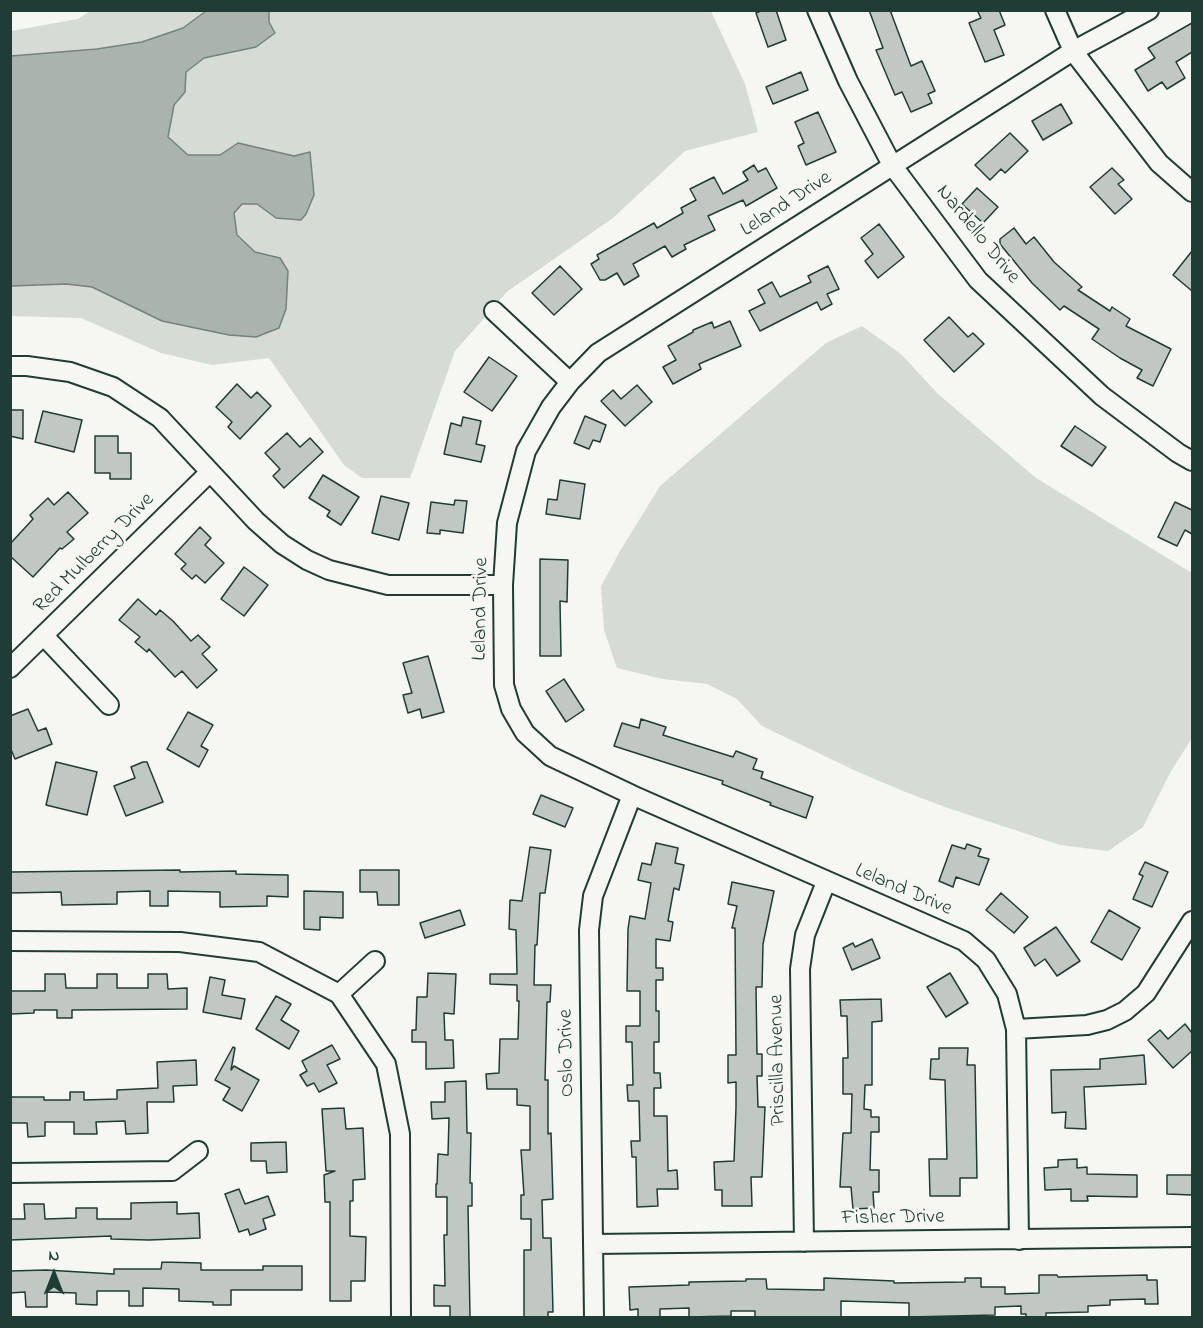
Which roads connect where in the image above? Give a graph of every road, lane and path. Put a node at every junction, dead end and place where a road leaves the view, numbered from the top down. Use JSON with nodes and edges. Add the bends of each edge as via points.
{"nodes":[{"id":1,"x":817,"y":10,"type":"edge"},
{"id":2,"x":1055,"y":10,"type":"edge"},
{"id":3,"x":1149,"y":10,"type":"edge"},
{"id":4,"x":1073,"y":51,"type":"junction"},
{"id":5,"x":892,"y":165,"type":"junction"},
{"id":6,"x":1192,"y":192,"type":"edge"},
{"id":7,"x":494,"y":311,"type":"dead end"},
{"id":8,"x":10,"y":366,"type":"edge"},
{"id":9,"x":570,"y":382,"type":"junction"},
{"id":10,"x":1192,"y":460,"type":"edge"},
{"id":11,"x":210,"y":472,"type":"junction"},
{"id":12,"x":503,"y":585,"type":"junction"},
{"id":13,"x":44,"y":636,"type":"junction"},
{"id":14,"x":10,"y":668,"type":"edge"},
{"id":15,"x":109,"y":705,"type":"dead end"},
{"id":16,"x":632,"y":795,"type":"junction"},
{"id":17,"x":826,"y":882,"type":"junction"},
{"id":18,"x":1192,"y":921,"type":"edge"},
{"id":19,"x":10,"y":942,"type":"edge"},
{"id":20,"x":375,"y":961,"type":"dead end"},
{"id":21,"x":339,"y":994,"type":"junction"},
{"id":22,"x":1016,"y":1029,"type":"junction"},
{"id":23,"x":198,"y":1151,"type":"dead end"},
{"id":24,"x":10,"y":1173,"type":"edge"},
{"id":25,"x":1192,"y":1237,"type":"edge"},
{"id":26,"x":1019,"y":1240,"type":"junction"},
{"id":27,"x":804,"y":1242,"type":"junction"},
{"id":28,"x":593,"y":1244,"type":"junction"},
{"id":29,"x":401,"y":1317,"type":"edge"},
{"id":30,"x":594,"y":1317,"type":"edge"}],
"edges":[{"from":1,"to":5,"type":"street","name":"Nardello Drive","via":[[848,81]]},
{"from":2,"to":4,"type":"street"},
{"from":3,"to":4,"type":"street","name":"Leland Drive"},
{"from":4,"to":5,"type":"street","name":"Leland Drive"},
{"from":4,"to":6,"type":"street","via":[[1159,163]]},
{"from":5,"to":9,"type":"street","name":"Leland Drive","via":[[598,353]]},
{"from":5,"to":10,"type":"street","name":"Nardello Drive","via":[[978,280],[1102,396]]},
{"from":7,"to":9,"type":"street"},
{"from":8,"to":11,"type":"street","via":[[70,372],[113,387],[160,418]]},
{"from":9,"to":12,"type":"street","name":"Leland Drive","via":[[551,406],[526,451],[507,523]]},
{"from":11,"to":12,"type":"street","via":[[282,544],[329,570],[388,585]]},
{"from":11,"to":13,"type":"street","name":"Red Mulberry Drive"},
{"from":12,"to":16,"type":"street","name":"Leland Drive","via":[[504,685],[511,709],[525,733],[550,756]]},
{"from":13,"to":14,"type":"street","name":"Red Mulberry Drive"},
{"from":13,"to":15,"type":"street"},
{"from":16,"to":17,"type":"street","name":"Leland Drive"},
{"from":16,"to":28,"type":"street","name":"Oslo Drive","via":[[593,896],[589,930]]},
{"from":17,"to":22,"type":"street","name":"Leland Drive","via":[[964,941],[986,960],[1007,994]]},
{"from":17,"to":27,"type":"street","name":"Priscilla Avenue","via":[[805,935],[800,969]]},
{"from":18,"to":22,"type":"street","via":[[1146,993],[1125,1011],[1087,1025]]},
{"from":19,"to":21,"type":"street","via":[[180,942],[259,952]]},
{"from":20,"to":21,"type":"street"},
{"from":21,"to":29,"type":"street","via":[[386,1064],[400,1134]]},
{"from":22,"to":26,"type":"street","name":"Leland Drive"},
{"from":23,"to":24,"type":"street","via":[[172,1171]]},
{"from":25,"to":26,"type":"street","name":"Fisher Drive"},
{"from":26,"to":27,"type":"street","name":"Fisher Drive"},
{"from":27,"to":28,"type":"street","name":"Fisher Drive"},
{"from":28,"to":30,"type":"street","name":"Oslo Drive"}]}
